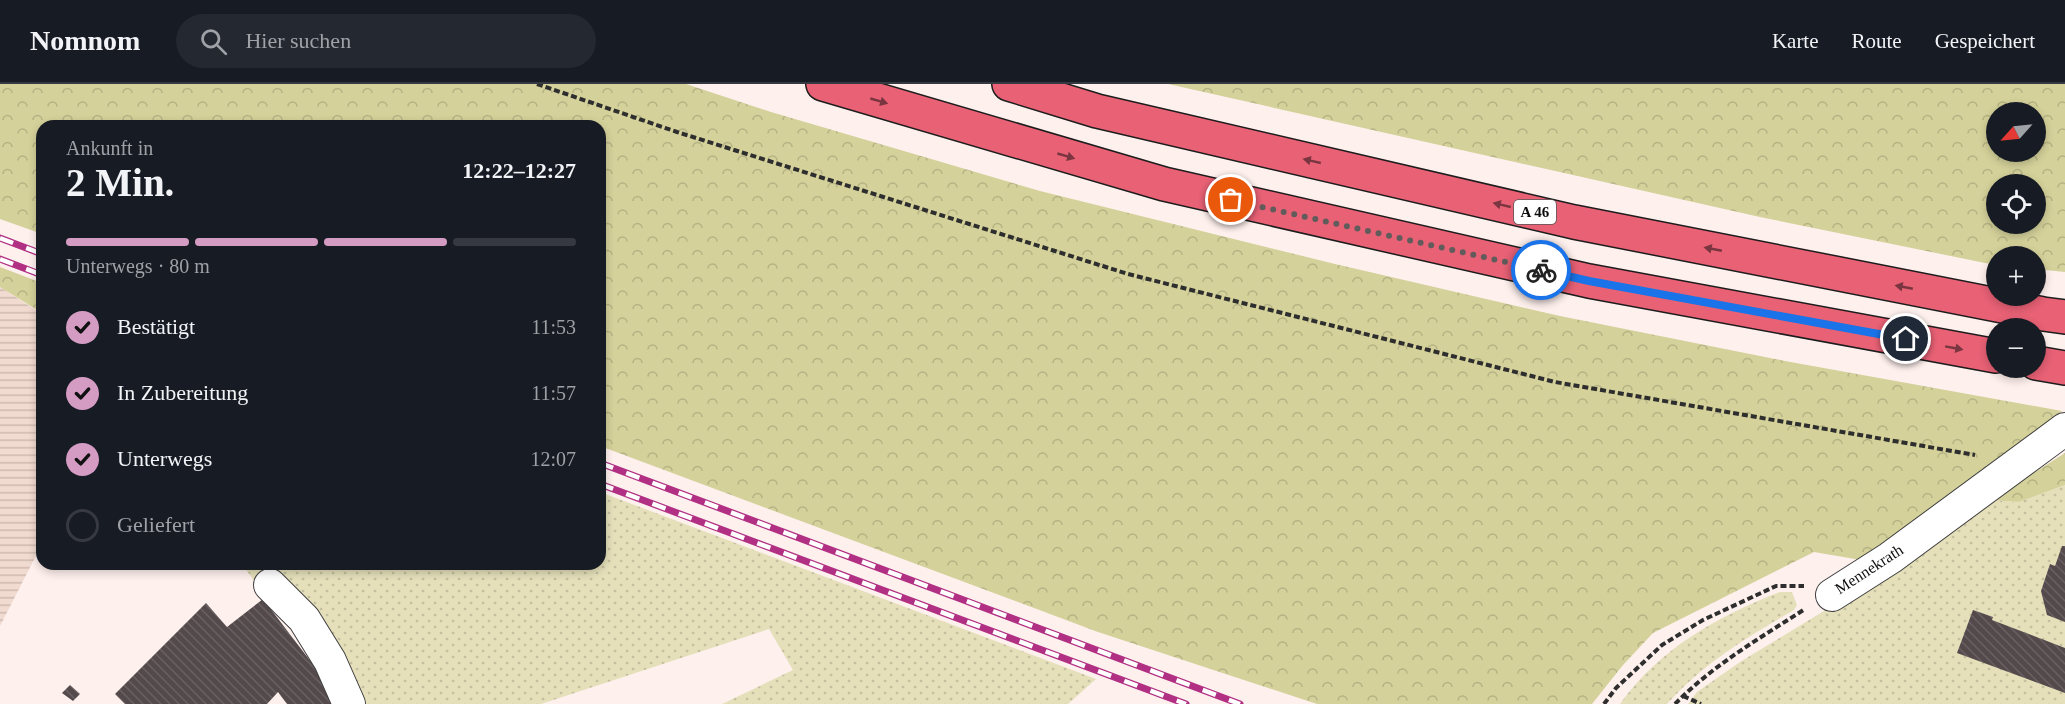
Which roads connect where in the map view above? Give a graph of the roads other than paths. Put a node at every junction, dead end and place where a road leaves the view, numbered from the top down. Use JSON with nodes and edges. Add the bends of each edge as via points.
{"nodes":[{"id":1,"x":823,"y":84,"type":"edge"},
{"id":2,"x":1009,"y":84,"type":"edge"},
{"id":3,"x":2065,"y":317,"type":"edge"},
{"id":4,"x":1986,"y":354,"type":"edge"},
{"id":5,"x":2046,"y":365,"type":"edge"},
{"id":6,"x":2065,"y":368,"type":"edge"},
{"id":7,"x":2065,"y":429,"type":"edge"},
{"id":8,"x":270,"y":585,"type":"dead end"},
{"id":9,"x":1832,"y":595,"type":"road end"},
{"id":10,"x":349,"y":704,"type":"edge"}],
"edges":[{"from":1,"to":4,"type":"highway","one_way":true,"via":[[1164,184],[1589,281]]},
{"from":3,"to":2,"type":"highway","number":"A 46","one_way":true,"via":[[1574,222],[1097,111]]},
{"from":5,"to":6,"type":"highway"},
{"from":7,"to":9,"type":"street","name":"Mennekrath","via":[[1890,558]]},
{"from":8,"to":10,"type":"street","via":[[304,619],[330,661]]}]}
